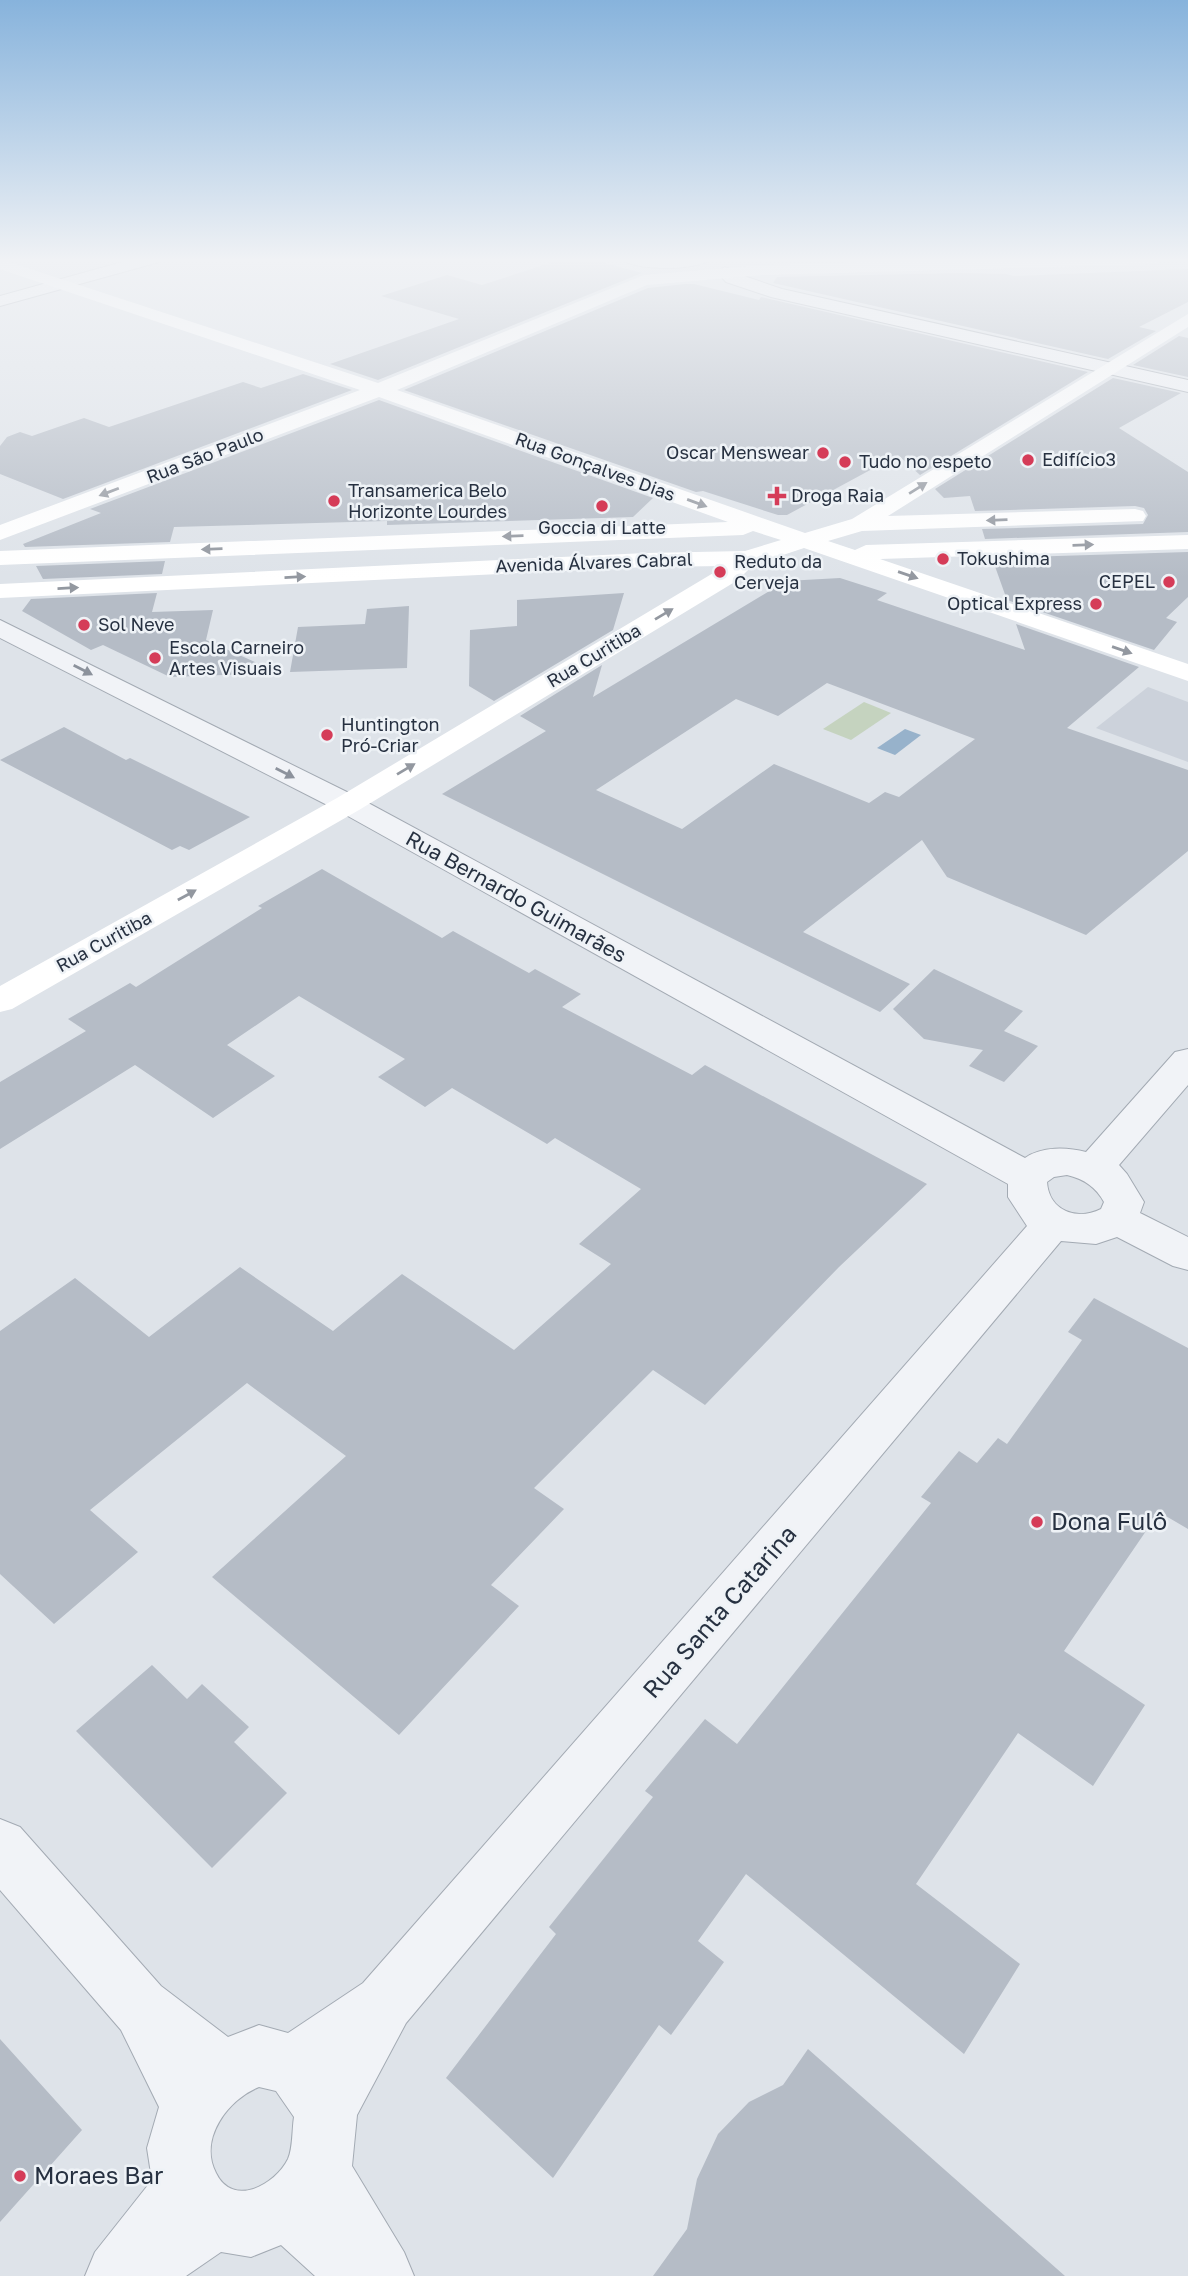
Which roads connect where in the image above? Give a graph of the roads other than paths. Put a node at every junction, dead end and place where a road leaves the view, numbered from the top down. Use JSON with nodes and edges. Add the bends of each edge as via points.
{"nodes":[{"id":1,"x":304,"y":365,"type":"edge"},
{"id":2,"x":439,"y":365,"type":"edge"},
{"id":3,"x":1101,"y":365,"type":"edge"},
{"id":4,"x":1118,"y":365,"type":"edge"},
{"id":5,"x":1114,"y":368,"type":"junction"},
{"id":6,"x":1188,"y":386,"type":"edge"},
{"id":7,"x":379,"y":390,"type":"junction"},
{"id":8,"x":1161,"y":516,"type":"dead end"},
{"id":9,"x":860,"y":524,"type":"junction"},
{"id":10,"x":765,"y":527,"type":"junction"},
{"id":11,"x":686,"y":529,"type":"junction"},
{"id":12,"x":0,"y":533,"type":"edge"},
{"id":13,"x":808,"y":540,"type":"junction"},
{"id":14,"x":1188,"y":542,"type":"edge"},
{"id":15,"x":843,"y":552,"type":"junction"},
{"id":16,"x":0,"y":558,"type":"edge"},
{"id":17,"x":747,"y":558,"type":"junction"},
{"id":18,"x":0,"y":591,"type":"edge"},
{"id":19,"x":0,"y":628,"type":"edge"},
{"id":20,"x":1188,"y":673,"type":"edge"},
{"id":21,"x":348,"y":804,"type":"junction"},
{"id":22,"x":0,"y":1001,"type":"edge"},
{"id":23,"x":1188,"y":1061,"type":"edge"},
{"id":24,"x":1094,"y":1168,"type":"junction"},
{"id":25,"x":1027,"y":1177,"type":"junction"},
{"id":26,"x":1117,"y":1219,"type":"junction"},
{"id":27,"x":1054,"y":1222,"type":"junction"},
{"id":28,"x":1188,"y":1255,"type":"edge"},
{"id":29,"x":0,"y":1847,"type":"edge"},
{"id":30,"x":206,"y":2087,"type":"junction"},
{"id":31,"x":311,"y":2087,"type":"junction"},
{"id":32,"x":304,"y":2190,"type":"junction"},
{"id":33,"x":200,"y":2204,"type":"junction"},
{"id":34,"x":119,"y":2276,"type":"edge"},
{"id":35,"x":128,"y":2276,"type":"edge"},
{"id":36,"x":365,"y":2276,"type":"edge"},
{"id":37,"x":380,"y":2276,"type":"edge"}],
"edges":[{"from":1,"to":7,"type":"street","name":"Rua Gonçalves Dias"},
{"from":2,"to":7,"type":"street","name":"Rua São Paulo"},
{"from":3,"to":5,"type":"street"},
{"from":4,"to":5,"type":"street","name":"Rua Curitiba"},
{"from":5,"to":6,"type":"street"},
{"from":9,"to":5,"type":"street","name":"Rua Curitiba","one_way":true},
{"from":7,"to":10,"type":"street","name":"Rua Gonçalves Dias","one_way":true},
{"from":7,"to":12,"type":"street","name":"Rua São Paulo","one_way":true},
{"from":8,"to":9,"type":"street","name":"Avenida Álvares Cabral","one_way":true},
{"from":9,"to":10,"type":"street","name":"Avenida Álvares Cabral"},
{"from":9,"to":13,"type":"street","name":"Rua Curitiba"},
{"from":10,"to":11,"type":"street","name":"Avenida Álvares Cabral"},
{"from":10,"to":13,"type":"street","name":"Rua Gonçalves Dias"},
{"from":11,"to":16,"type":"street","name":"Avenida Álvares Cabral","one_way":true},
{"from":11,"to":17,"type":"street"},
{"from":13,"to":15,"type":"street","name":"Rua Gonçalves Dias"},
{"from":13,"to":17,"type":"street","name":"Rua Curitiba"},
{"from":15,"to":14,"type":"street","name":"Avenida Álvares Cabral","one_way":true},
{"from":15,"to":17,"type":"street","name":"Avenida Álvares Cabral"},
{"from":15,"to":20,"type":"street","name":"Rua Gonçalves Dias","one_way":true},
{"from":18,"to":17,"type":"street","name":"Avenida Álvares Cabral","one_way":true},
{"from":21,"to":17,"type":"street","name":"Rua Curitiba","one_way":true,"via":[[729,575]]},
{"from":19,"to":21,"type":"street","name":"Rua Bernardo Guimarães","one_way":true},
{"from":22,"to":21,"type":"street","name":"Rua Curitiba","one_way":true},
{"from":21,"to":25,"type":"street","name":"Rua Bernardo Guimarães"},
{"from":23,"to":24,"type":"street"},
{"from":24,"to":25,"type":"street","via":[[1067,1161],[1043,1165]]},
{"from":24,"to":26,"type":"street","via":[[1115,1183],[1124,1202]]},
{"from":25,"to":27,"type":"street","via":[[1028,1197],[1042,1216]]},
{"from":26,"to":27,"type":"street","via":[[1096,1229],[1068,1228]]},
{"from":26,"to":28,"type":"street"},
{"from":27,"to":31,"type":"street","name":"Rua Santa Catarina"},
{"from":29,"to":30,"type":"street"},
{"from":30,"to":31,"type":"street","via":[[259,2056]]},
{"from":30,"to":33,"type":"street","via":[[179,2148]]},
{"from":31,"to":32,"type":"street"},
{"from":32,"to":33,"type":"street","via":[[251,2224]]},
{"from":32,"to":36,"type":"street"},
{"from":32,"to":37,"type":"street"},
{"from":33,"to":34,"type":"street"},
{"from":33,"to":35,"type":"street"}]}
